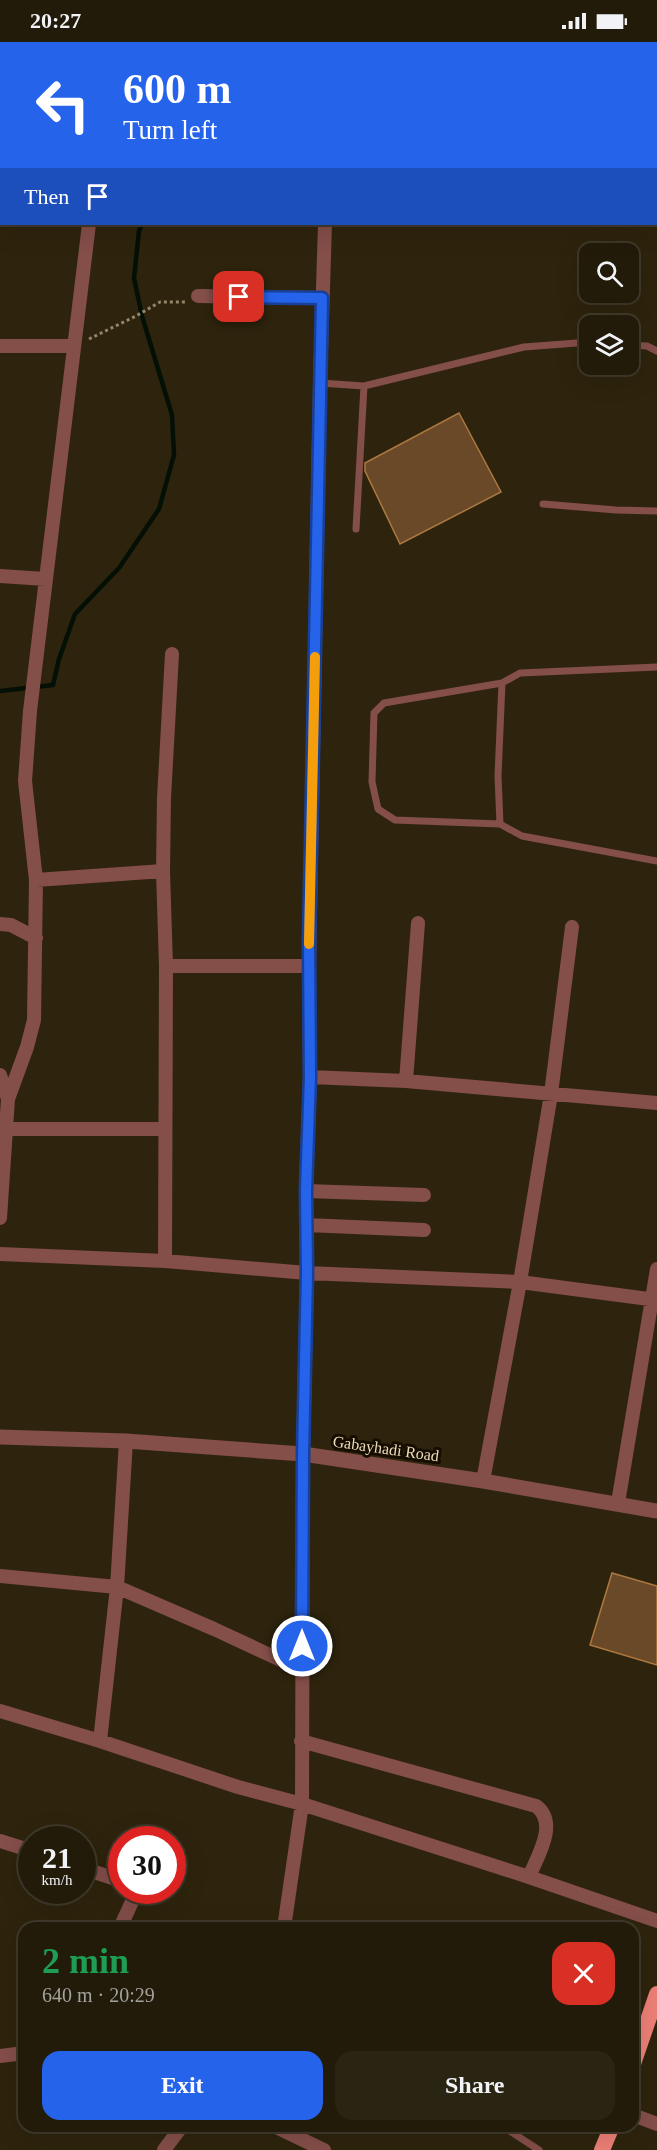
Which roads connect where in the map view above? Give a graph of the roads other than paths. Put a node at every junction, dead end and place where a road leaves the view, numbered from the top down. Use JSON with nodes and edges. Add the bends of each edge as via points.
{"nodes":[{"id":1,"x":89,"y":225,"type":"edge"},
{"id":2,"x":325,"y":225,"type":"edge"},
{"id":3,"x":198,"y":296,"type":"road end"},
{"id":4,"x":322,"y":298,"type":"junction"},
{"id":5,"x":579,"y":343,"type":"edge"},
{"id":6,"x":0,"y":346,"type":"edge"},
{"id":7,"x":74,"y":346,"type":"junction"},
{"id":8,"x":639,"y":346,"type":"edge"},
{"id":9,"x":657,"y":351,"type":"edge"},
{"id":10,"x":320,"y":383,"type":"junction"},
{"id":11,"x":364,"y":386,"type":"junction"},
{"id":12,"x":543,"y":504,"type":"dead end"},
{"id":13,"x":657,"y":511,"type":"edge"},
{"id":14,"x":356,"y":529,"type":"dead end"},
{"id":15,"x":0,"y":576,"type":"edge"},
{"id":16,"x":45,"y":579,"type":"junction"},
{"id":17,"x":172,"y":654,"type":"dead end"},
{"id":18,"x":657,"y":667,"type":"edge"},
{"id":19,"x":502,"y":683,"type":"junction"},
{"id":20,"x":500,"y":824,"type":"junction"},
{"id":21,"x":657,"y":861,"type":"edge"},
{"id":22,"x":163,"y":871,"type":"junction"},
{"id":23,"x":36,"y":880,"type":"junction"},
{"id":24,"x":418,"y":923,"type":"dead end"},
{"id":25,"x":0,"y":924,"type":"edge"},
{"id":26,"x":572,"y":927,"type":"dead end"},
{"id":27,"x":36,"y":938,"type":"junction"},
{"id":28,"x":166,"y":966,"type":"junction"},
{"id":29,"x":309,"y":966,"type":"junction"},
{"id":30,"x":0,"y":1075,"type":"edge"},
{"id":31,"x":310,"y":1077,"type":"junction"},
{"id":32,"x":406,"y":1081,"type":"junction"},
{"id":33,"x":552,"y":1094,"type":"junction"},
{"id":34,"x":8,"y":1099,"type":"junction"},
{"id":35,"x":657,"y":1103,"type":"edge"},
{"id":36,"x":6,"y":1129,"type":"junction"},
{"id":37,"x":164,"y":1129,"type":"junction"},
{"id":38,"x":306,"y":1191,"type":"junction"},
{"id":39,"x":424,"y":1195,"type":"dead end"},
{"id":40,"x":0,"y":1218,"type":"edge"},
{"id":41,"x":306,"y":1225,"type":"junction"},
{"id":42,"x":424,"y":1230,"type":"dead end"},
{"id":43,"x":0,"y":1254,"type":"edge"},
{"id":44,"x":165,"y":1261,"type":"junction"},
{"id":45,"x":657,"y":1269,"type":"edge"},
{"id":46,"x":307,"y":1273,"type":"junction"},
{"id":47,"x":520,"y":1282,"type":"junction"},
{"id":48,"x":655,"y":1300,"type":"edge"},
{"id":49,"x":0,"y":1437,"type":"edge"},
{"id":50,"x":126,"y":1441,"type":"junction"},
{"id":51,"x":303,"y":1454,"type":"junction"},
{"id":52,"x":483,"y":1481,"type":"junction"},
{"id":53,"x":618,"y":1503,"type":"junction"},
{"id":54,"x":657,"y":1511,"type":"edge"},
{"id":55,"x":0,"y":1576,"type":"edge"},
{"id":56,"x":117,"y":1587,"type":"junction"},
{"id":57,"x":302,"y":1670,"type":"junction"},
{"id":58,"x":0,"y":1711,"type":"edge"},
{"id":59,"x":100,"y":1741,"type":"junction"},
{"id":60,"x":301,"y":1741,"type":"junction"},
{"id":61,"x":302,"y":1804,"type":"junction"},
{"id":62,"x":0,"y":1841,"type":"edge"},
{"id":63,"x":18,"y":1847,"type":"edge"},
{"id":64,"x":529,"y":1877,"type":"junction"},
{"id":65,"x":131,"y":1904,"type":"edge"},
{"id":66,"x":657,"y":1921,"type":"edge"},
{"id":67,"x":123,"y":1922,"type":"edge"},
{"id":68,"x":285,"y":1922,"type":"edge"},
{"id":69,"x":657,"y":1994,"type":"edge"},
{"id":70,"x":639,"y":2046,"type":"edge"},
{"id":71,"x":18,"y":2054,"type":"edge"},
{"id":72,"x":0,"y":2056,"type":"edge"},
{"id":73,"x":639,"y":2117,"type":"edge"},
{"id":74,"x":657,"y":2124,"type":"edge"},
{"id":75,"x":178,"y":2132,"type":"edge"},
{"id":76,"x":285,"y":2132,"type":"edge"},
{"id":77,"x":511,"y":2132,"type":"edge"},
{"id":78,"x":610,"y":2132,"type":"edge"},
{"id":79,"x":314,"y":2148,"type":"edge"},
{"id":80,"x":164,"y":2150,"type":"edge"},
{"id":81,"x":539,"y":2150,"type":"edge"},
{"id":82,"x":603,"y":2150,"type":"edge"}],
"edges":[{"from":1,"to":7,"type":"street"},
{"from":2,"to":4,"type":"street"},
{"from":3,"to":4,"type":"street"},
{"from":4,"to":10,"type":"street"},
{"from":5,"to":11,"type":"lane","via":[[524,347]]},
{"from":6,"to":7,"type":"street"},
{"from":7,"to":16,"type":"street"},
{"from":8,"to":9,"type":"lane"},
{"from":10,"to":11,"type":"lane"},
{"from":10,"to":29,"type":"street"},
{"from":11,"to":14,"type":"lane"},
{"from":12,"to":13,"type":"lane"},
{"from":15,"to":16,"type":"street"},
{"from":16,"to":23,"type":"street","via":[[33,668],[25,781]]},
{"from":17,"to":22,"type":"street"},
{"from":18,"to":19,"type":"lane","via":[[542,670],[520,673]]},
{"from":19,"to":20,"type":"lane"},
{"from":19,"to":20,"type":"lane","via":[[384,703],[374,712],[372,782],[378,809],[395,820]]},
{"from":20,"to":21,"type":"lane","via":[[522,836]]},
{"from":22,"to":23,"type":"street"},
{"from":22,"to":28,"type":"street"},
{"from":23,"to":27,"type":"street"},
{"from":24,"to":32,"type":"street"},
{"from":25,"to":27,"type":"street","via":[[11,925]]},
{"from":26,"to":33,"type":"street"},
{"from":27,"to":34,"type":"street","via":[[34,1020]]},
{"from":28,"to":29,"type":"street"},
{"from":28,"to":37,"type":"street"},
{"from":29,"to":31,"type":"street"},
{"from":30,"to":34,"type":"street"},
{"from":31,"to":32,"type":"street"},
{"from":31,"to":38,"type":"street"},
{"from":32,"to":33,"type":"street"},
{"from":33,"to":35,"type":"street"},
{"from":33,"to":47,"type":"street"},
{"from":34,"to":36,"type":"street"},
{"from":36,"to":37,"type":"street"},
{"from":36,"to":40,"type":"street"},
{"from":37,"to":44,"type":"street"},
{"from":38,"to":39,"type":"street"},
{"from":38,"to":41,"type":"street"},
{"from":41,"to":42,"type":"street"},
{"from":41,"to":46,"type":"street"},
{"from":43,"to":44,"type":"street"},
{"from":44,"to":46,"type":"street"},
{"from":45,"to":48,"type":"street"},
{"from":46,"to":47,"type":"street"},
{"from":46,"to":51,"type":"street"},
{"from":47,"to":48,"type":"street"},
{"from":47,"to":52,"type":"street"},
{"from":48,"to":53,"type":"street"},
{"from":49,"to":50,"type":"street","name":"Gabayhadi Road"},
{"from":50,"to":51,"type":"street","name":"Gabayhadi Road"},
{"from":50,"to":56,"type":"street"},
{"from":51,"to":52,"type":"street","name":"Gabayhadi Road"},
{"from":51,"to":57,"type":"street"},
{"from":52,"to":53,"type":"street","name":"Gabayhadi Road"},
{"from":53,"to":54,"type":"street","name":"Gabayhadi Road"},
{"from":55,"to":56,"type":"street"},
{"from":56,"to":57,"type":"street"},
{"from":56,"to":59,"type":"street"},
{"from":57,"to":60,"type":"street"},
{"from":58,"to":59,"type":"street"},
{"from":59,"to":61,"type":"street"},
{"from":60,"to":61,"type":"street"},
{"from":60,"to":64,"type":"street","via":[[536,1806],[544,1815],[547,1833]]},
{"from":61,"to":64,"type":"street"},
{"from":61,"to":68,"type":"street"},
{"from":62,"to":63,"type":"street"},
{"from":64,"to":66,"type":"street"},
{"from":65,"to":67,"type":"street"},
{"from":69,"to":70,"type":"highway"},
{"from":71,"to":72,"type":"street"},
{"from":73,"to":74,"type":"street"},
{"from":75,"to":80,"type":"street"},
{"from":76,"to":79,"type":"street"},
{"from":77,"to":81,"type":"lane"},
{"from":78,"to":82,"type":"highway"}]}
